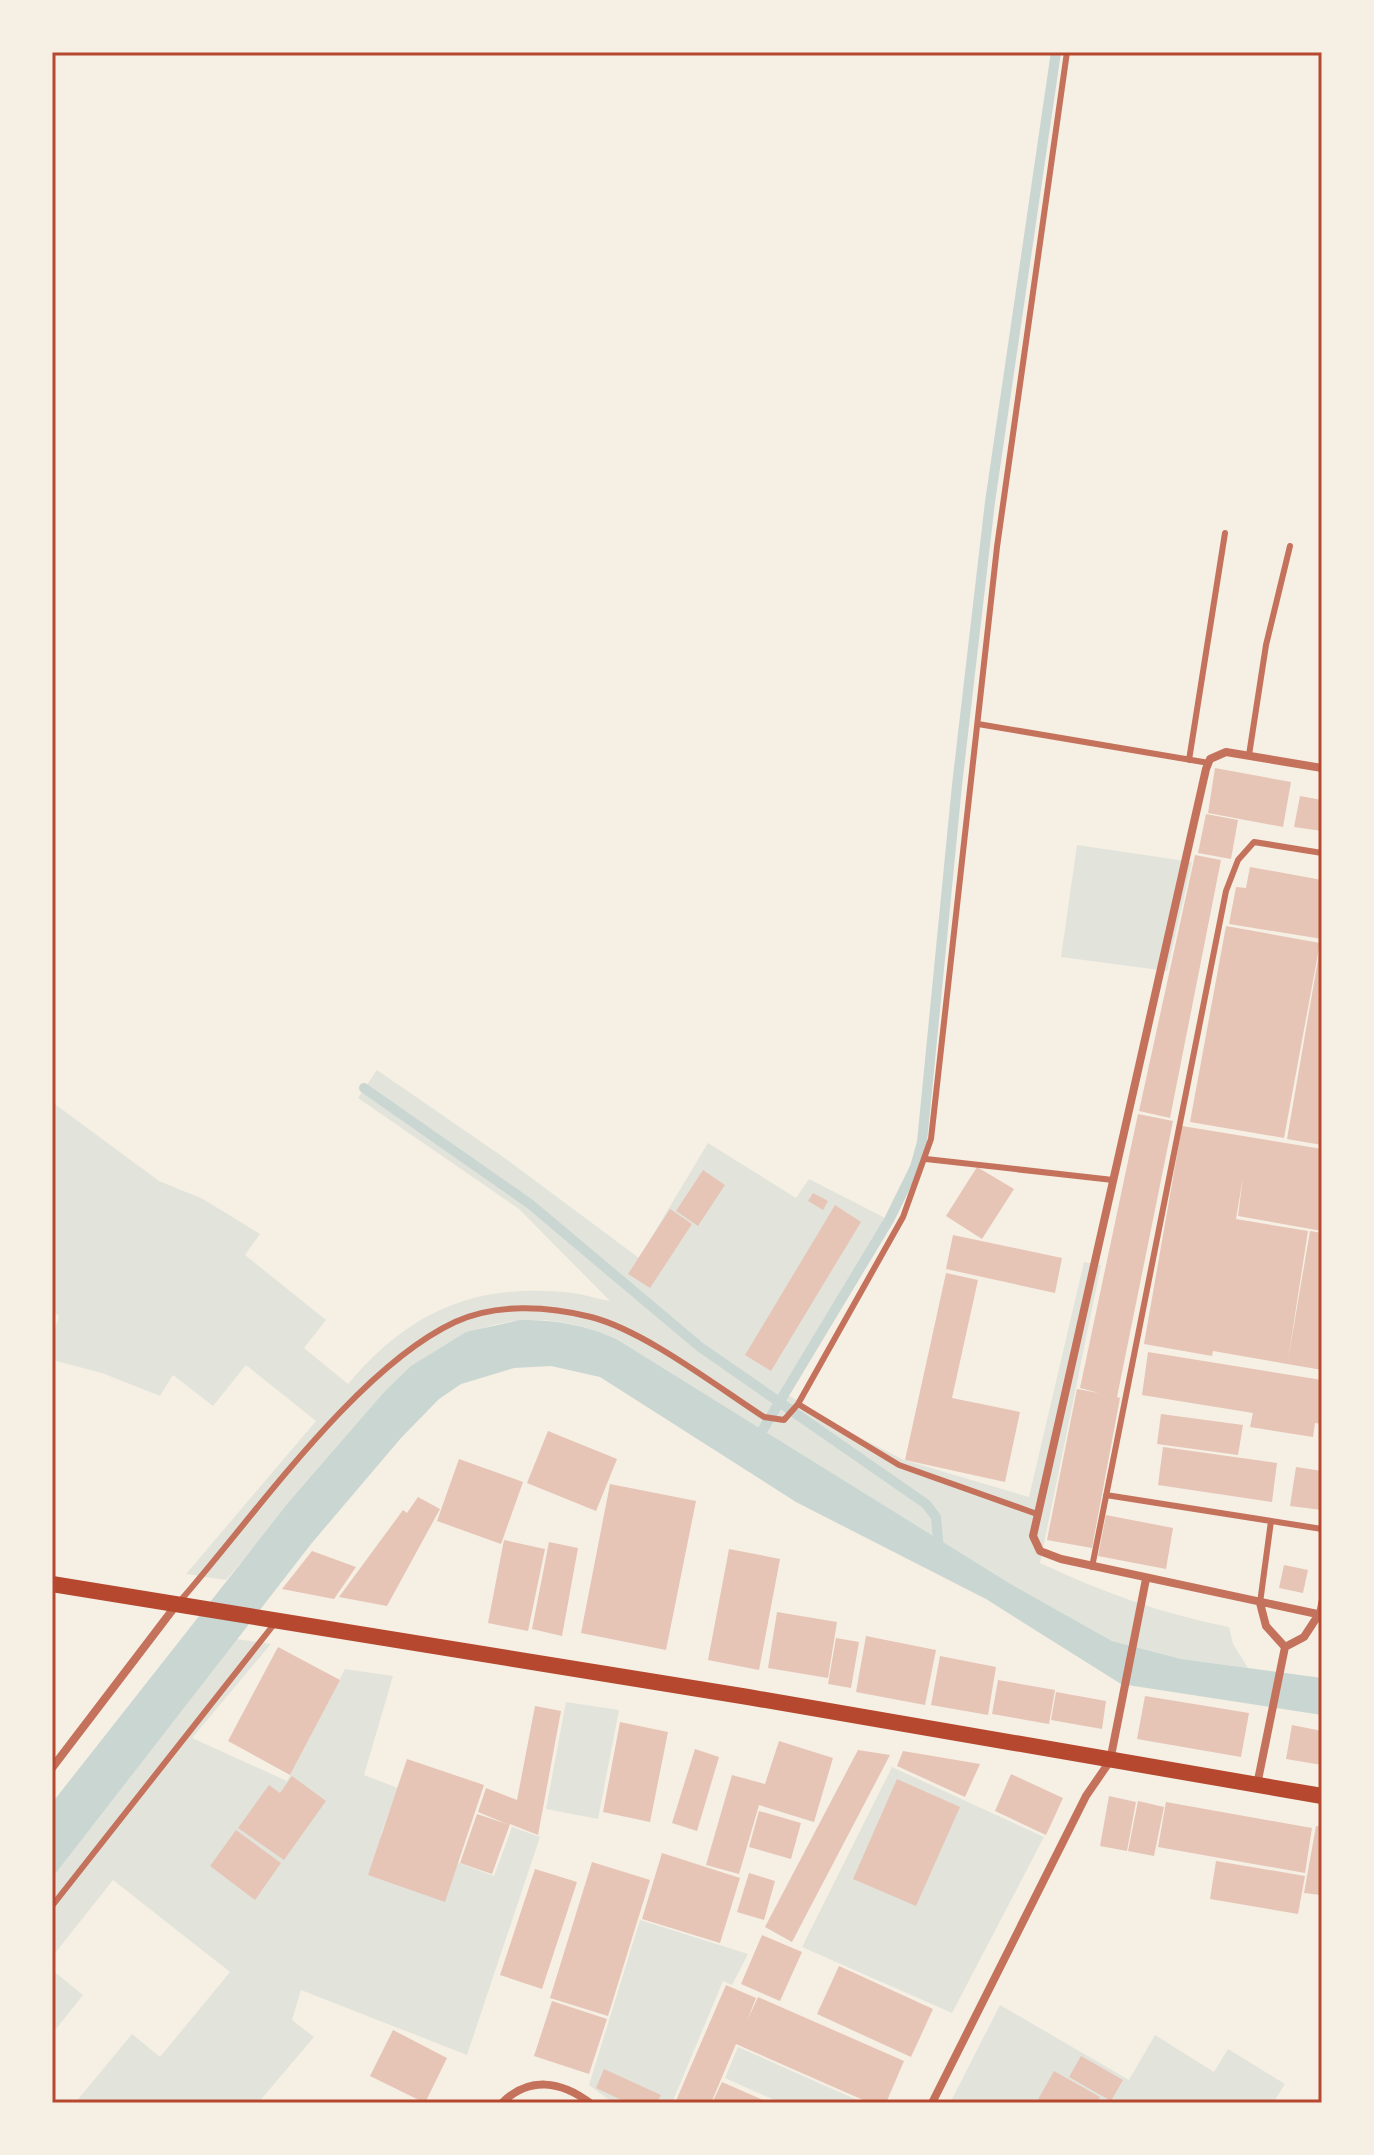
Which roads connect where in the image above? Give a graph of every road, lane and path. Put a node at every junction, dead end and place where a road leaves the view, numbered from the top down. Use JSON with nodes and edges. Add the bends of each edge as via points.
{"nodes":[{"id":1,"x":1067,"y":52,"type":"edge"},
{"id":2,"x":1225,"y":533,"type":"dead end"},
{"id":3,"x":1290,"y":546,"type":"dead end"},
{"id":4,"x":978,"y":724,"type":"junction"},
{"id":5,"x":1249,"y":755,"type":"junction"},
{"id":6,"x":1189,"y":760,"type":"junction"},
{"id":7,"x":1209,"y":763,"type":"junction"},
{"id":8,"x":1322,"y":768,"type":"edge"},
{"id":9,"x":1322,"y":853,"type":"edge"},
{"id":10,"x":926,"y":1159,"type":"junction"},
{"id":11,"x":1113,"y":1180,"type":"junction"},
{"id":12,"x":798,"y":1404,"type":"junction"},
{"id":13,"x":1106,"y":1495,"type":"junction"},
{"id":14,"x":1037,"y":1514,"type":"junction"},
{"id":15,"x":1271,"y":1521,"type":"junction"},
{"id":16,"x":1322,"y":1529,"type":"edge"},
{"id":17,"x":1092,"y":1567,"type":"junction"},
{"id":18,"x":1146,"y":1579,"type":"junction"},
{"id":19,"x":52,"y":1584,"type":"edge"},
{"id":20,"x":1322,"y":1599,"type":"edge"},
{"id":21,"x":1260,"y":1603,"type":"junction"},
{"id":22,"x":185,"y":1605,"type":"junction"},
{"id":23,"x":1320,"y":1614,"type":"edge"},
{"id":24,"x":270,"y":1618,"type":"junction"},
{"id":25,"x":1285,"y":1647,"type":"junction"},
{"id":26,"x":1110,"y":1761,"type":"junction"},
{"id":27,"x":52,"y":1768,"type":"edge"},
{"id":28,"x":1257,"y":1786,"type":"junction"},
{"id":29,"x":1322,"y":1796,"type":"edge"},
{"id":30,"x":52,"y":1906,"type":"edge"},
{"id":31,"x":502,"y":2103,"type":"edge"},
{"id":32,"x":590,"y":2103,"type":"edge"},
{"id":33,"x":932,"y":2103,"type":"edge"}],
"edges":[{"from":1,"to":4,"type":"lane"},
{"from":2,"to":6,"type":"lane"},
{"from":3,"to":5,"type":"lane"},
{"from":4,"to":6,"type":"lane"},
{"from":4,"to":10,"type":"lane"},
{"from":5,"to":7,"type":"street","via":[[1226,752]]},
{"from":5,"to":8,"type":"street"},
{"from":6,"to":7,"type":"lane"},
{"from":7,"to":11,"type":"street"},
{"from":9,"to":13,"type":"lane","via":[[1254,842],[1232,871]]},
{"from":10,"to":11,"type":"lane"},
{"from":10,"to":12,"type":"lane","via":[[903,1217]]},
{"from":11,"to":14,"type":"street"},
{"from":12,"to":14,"type":"lane","via":[[899,1465]]},
{"from":12,"to":22,"type":"lane","via":[[784,1420],[764,1417],[659,1350],[593,1317],[521,1308],[476,1315],[426,1340],[352,1402]]},
{"from":13,"to":15,"type":"lane"},
{"from":13,"to":17,"type":"lane"},
{"from":14,"to":17,"type":"street","via":[[1033,1541],[1040,1551]]},
{"from":15,"to":16,"type":"lane"},
{"from":15,"to":21,"type":"lane"},
{"from":17,"to":18,"type":"street"},
{"from":18,"to":21,"type":"street"},
{"from":18,"to":26,"type":"street"},
{"from":19,"to":22,"type":"main road"},
{"from":20,"to":23,"type":"lane"},
{"from":21,"to":23,"type":"street"},
{"from":21,"to":25,"type":"street","via":[[1266,1626]]},
{"from":22,"to":24,"type":"main road"},
{"from":22,"to":27,"type":"street"},
{"from":23,"to":25,"type":"street","via":[[1304,1637]]},
{"from":24,"to":26,"type":"main road"},
{"from":24,"to":30,"type":"lane"},
{"from":25,"to":28,"type":"street"},
{"from":26,"to":28,"type":"main road"},
{"from":26,"to":33,"type":"street","via":[[1086,1796]]},
{"from":28,"to":29,"type":"main road"},
{"from":31,"to":32,"type":"street","via":[[533,2084],[568,2089]]}]}
